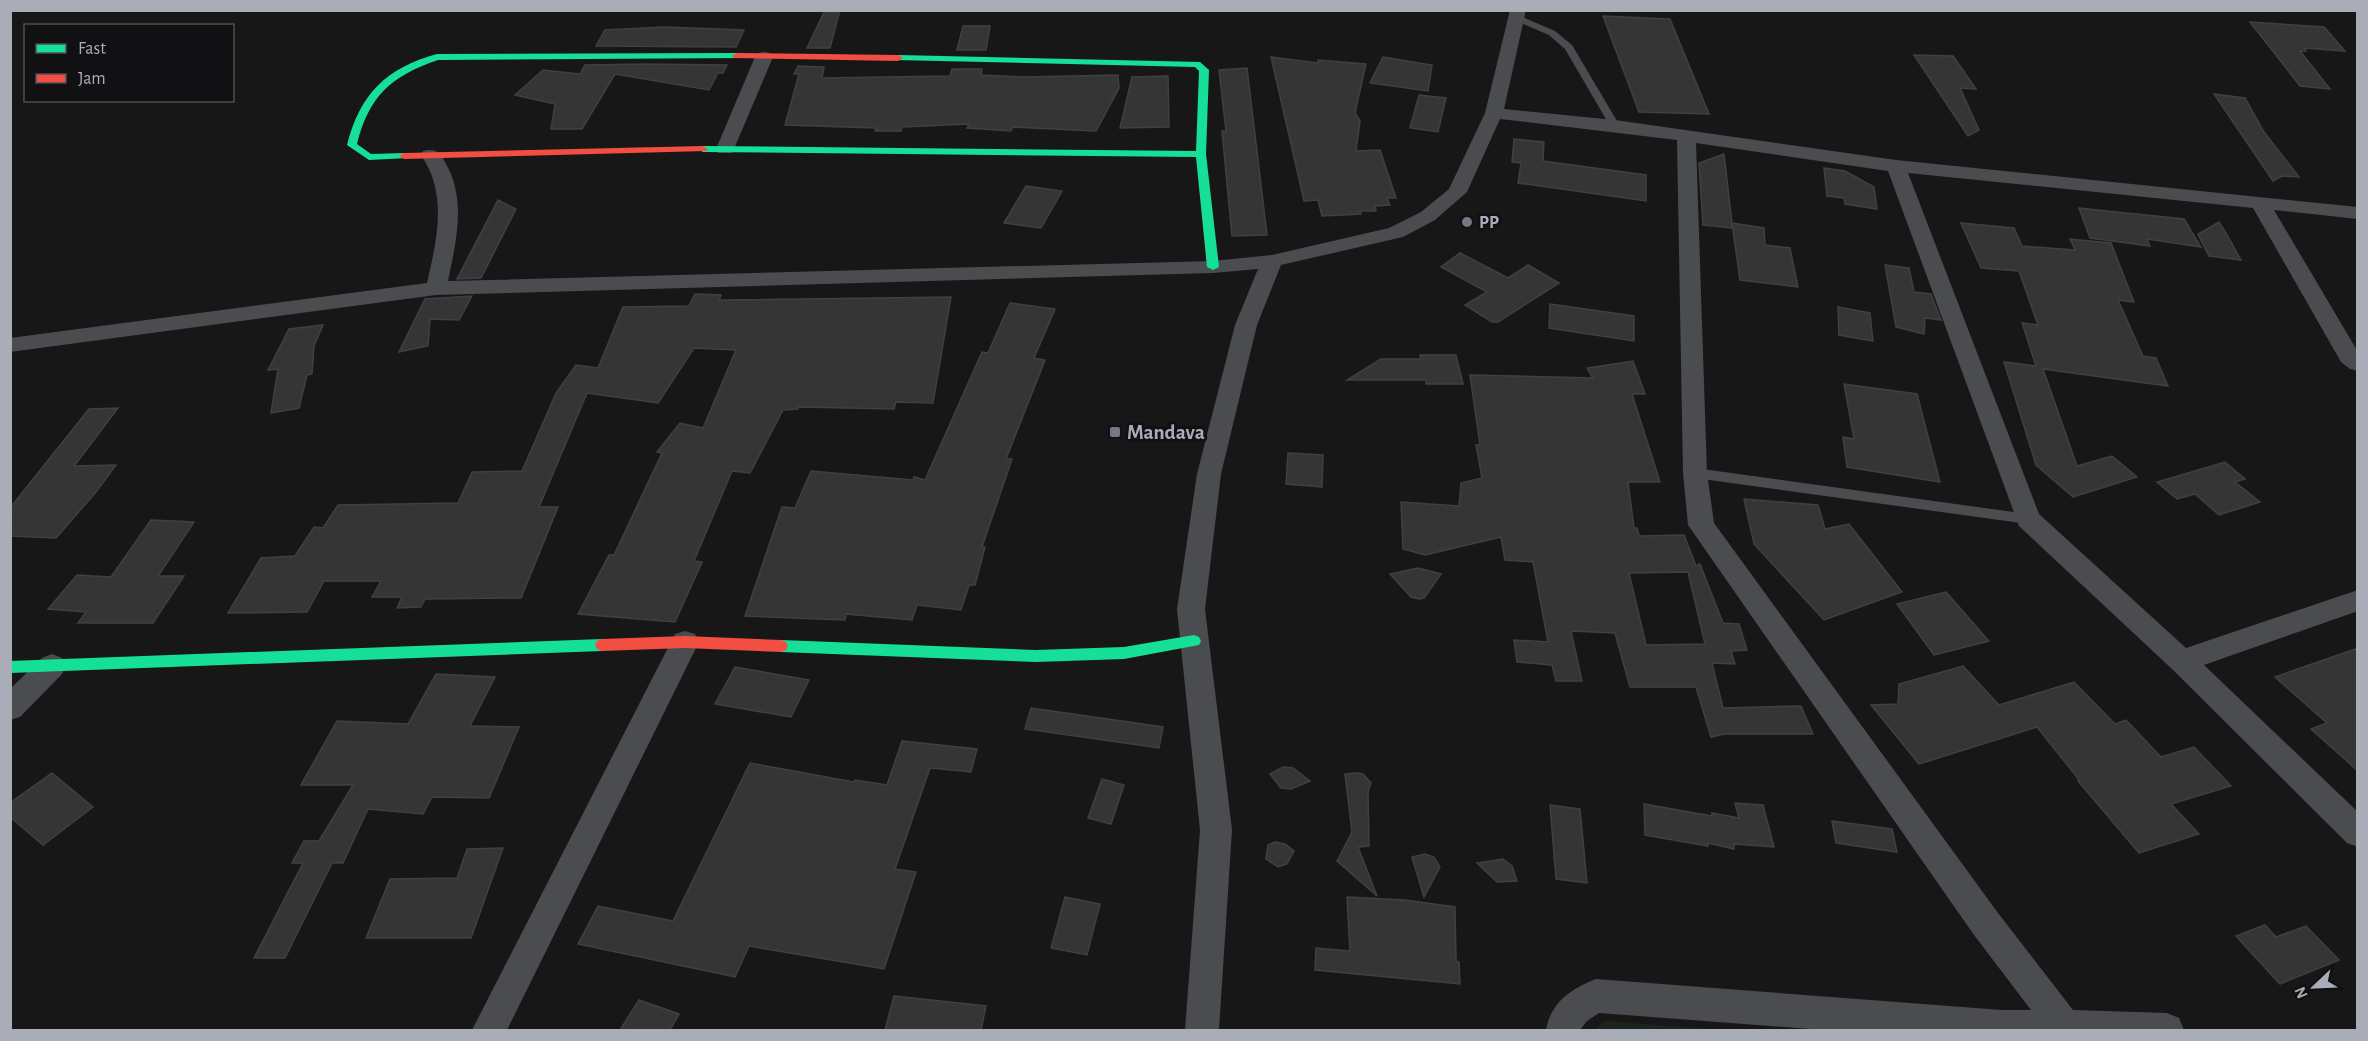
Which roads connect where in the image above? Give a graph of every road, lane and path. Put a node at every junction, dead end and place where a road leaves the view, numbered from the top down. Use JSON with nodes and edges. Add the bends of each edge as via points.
{"nodes":[{"id":1,"x":1517,"y":14,"type":"edge"},
{"id":2,"x":764,"y":57,"type":"junction"},
{"id":3,"x":1494,"y":113,"type":"junction"},
{"id":4,"x":1616,"y":126,"type":"junction"},
{"id":5,"x":1686,"y":137,"type":"junction"},
{"id":6,"x":725,"y":149,"type":"junction"},
{"id":7,"x":1201,"y":154,"type":"junction"},
{"id":8,"x":430,"y":155,"type":"junction"},
{"id":9,"x":1896,"y":166,"type":"junction"},
{"id":10,"x":2259,"y":202,"type":"junction"},
{"id":11,"x":2358,"y":213,"type":"edge"},
{"id":12,"x":1272,"y":261,"type":"junction"},
{"id":13,"x":1213,"y":267,"type":"junction"},
{"id":14,"x":436,"y":288,"type":"junction"},
{"id":15,"x":10,"y":345,"type":"edge"},
{"id":16,"x":2358,"y":364,"type":"edge"},
{"id":17,"x":1695,"y":473,"type":"junction"},
{"id":18,"x":2028,"y":519,"type":"junction"},
{"id":19,"x":2358,"y":600,"type":"edge"},
{"id":20,"x":1194,"y":641,"type":"junction"},
{"id":21,"x":685,"y":642,"type":"junction"},
{"id":22,"x":2182,"y":661,"type":"junction"},
{"id":23,"x":52,"y":666,"type":"junction"},
{"id":24,"x":10,"y":667,"type":"edge"},
{"id":25,"x":10,"y":708,"type":"edge"},
{"id":26,"x":2358,"y":833,"type":"edge"},
{"id":27,"x":2065,"y":1027,"type":"junction"},
{"id":28,"x":489,"y":1030,"type":"edge"},
{"id":29,"x":1202,"y":1030,"type":"edge"},
{"id":30,"x":1563,"y":1030,"type":"edge"},
{"id":31,"x":2167,"y":1030,"type":"edge"}],
"edges":[{"from":1,"to":3,"type":"street"},
{"from":1,"to":4,"type":"lane","via":[[1569,47]]},
{"from":2,"to":6,"type":"street"},
{"from":2,"to":7,"type":"street","via":[[1197,64],[1204,70]]},
{"from":2,"to":8,"type":"street","via":[[437,57],[416,62],[399,70],[374,93],[354,129],[352,146],[369,157]]},
{"from":3,"to":4,"type":"street"},
{"from":3,"to":12,"type":"street","via":[[1457,192],[1428,216],[1395,233]]},
{"from":4,"to":5,"type":"street"},
{"from":5,"to":9,"type":"street"},
{"from":5,"to":17,"type":"street"},
{"from":6,"to":7,"type":"street"},
{"from":6,"to":8,"type":"street"},
{"from":7,"to":13,"type":"street"},
{"from":8,"to":14,"type":"street","via":[[436,161],[448,197],[449,225]]},
{"from":9,"to":10,"type":"street"},
{"from":9,"to":18,"type":"street"},
{"from":10,"to":11,"type":"street"},
{"from":10,"to":16,"type":"street","via":[[2349,357]]},
{"from":12,"to":13,"type":"street"},
{"from":12,"to":20,"type":"street","via":[[1246,325],[1209,474],[1191,609]]},
{"from":13,"to":14,"type":"street"},
{"from":14,"to":15,"type":"street"},
{"from":17,"to":18,"type":"lane"},
{"from":17,"to":27,"type":"street","via":[[1701,525],[1986,924]]},
{"from":18,"to":22,"type":"street"},
{"from":19,"to":22,"type":"street"},
{"from":20,"to":21,"type":"street","via":[[1124,653],[1036,656]]},
{"from":20,"to":29,"type":"street","via":[[1216,830]]},
{"from":21,"to":23,"type":"street"},
{"from":21,"to":28,"type":"street"},
{"from":22,"to":26,"type":"street"},
{"from":23,"to":24,"type":"street"},
{"from":23,"to":25,"type":"street"},
{"from":27,"to":30,"type":"street","via":[[2002,1027],[1596,996],[1576,1007]]},
{"from":27,"to":31,"type":"street"}]}
